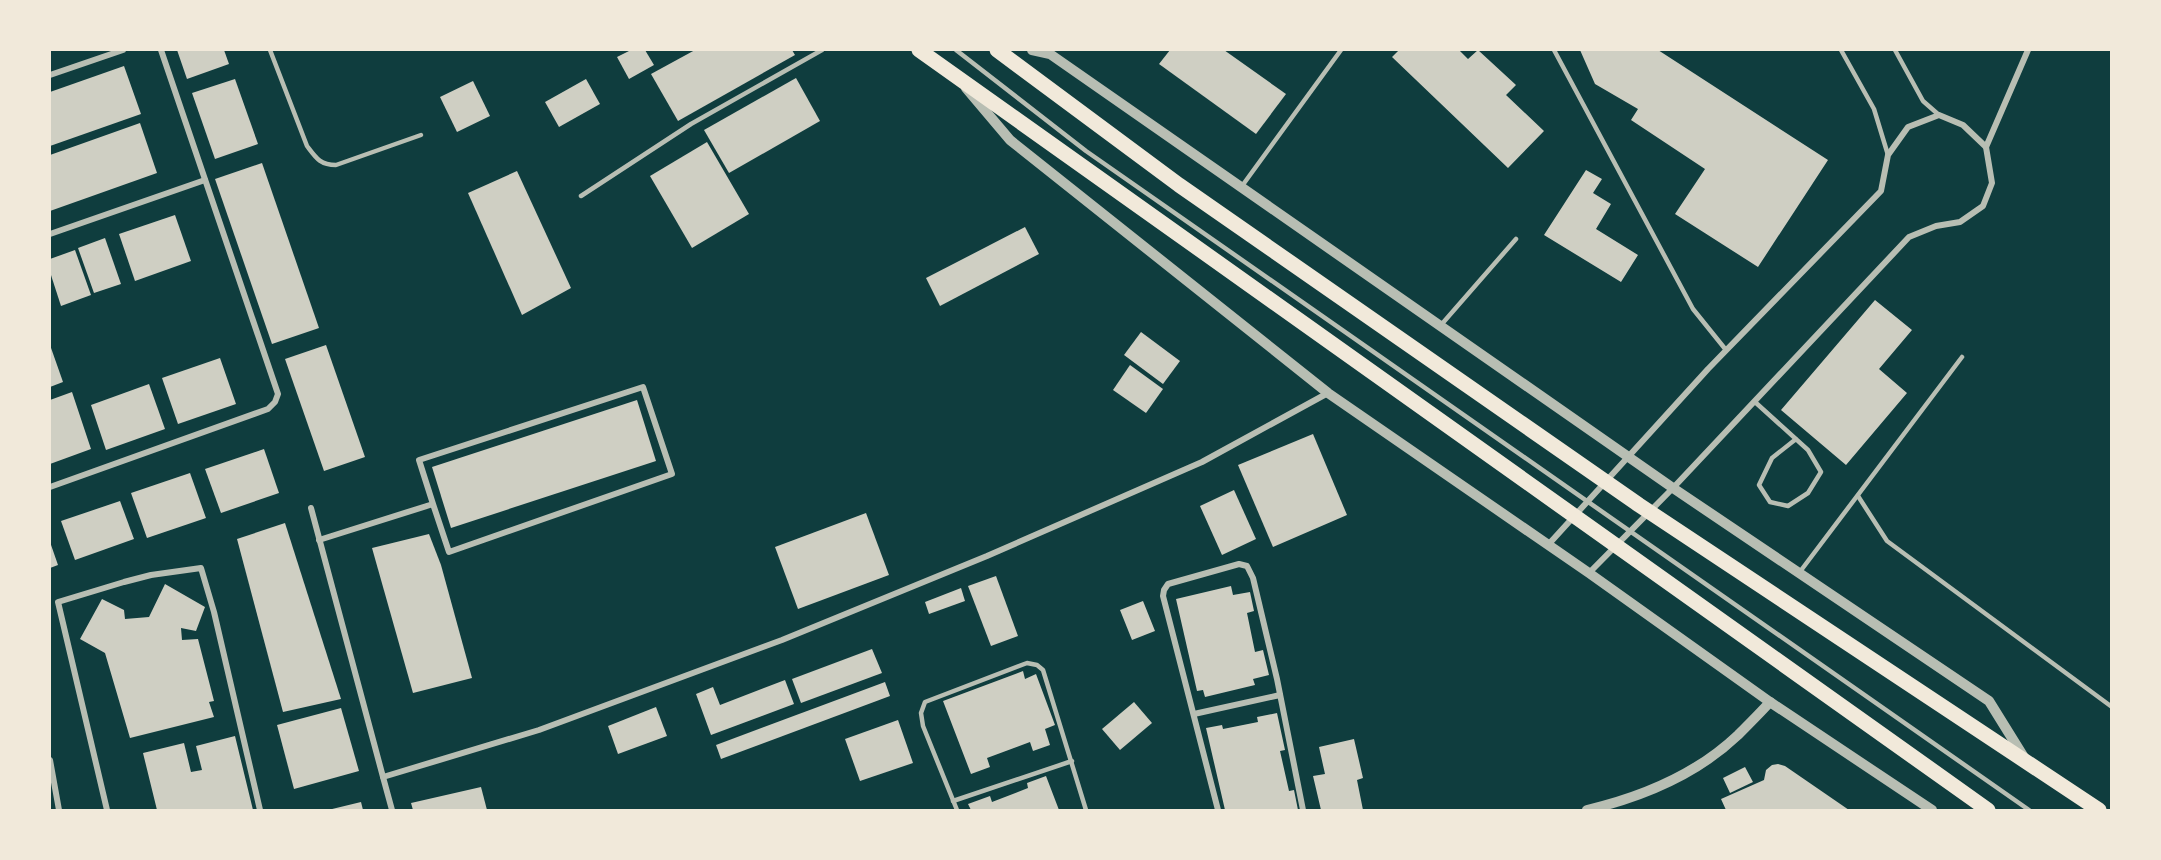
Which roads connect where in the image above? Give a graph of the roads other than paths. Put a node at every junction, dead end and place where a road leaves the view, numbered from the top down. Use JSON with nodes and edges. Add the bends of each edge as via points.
{"nodes":[{"id":1,"x":123,"y":50,"type":"edge"},
{"id":2,"x":161,"y":50,"type":"edge"},
{"id":3,"x":270,"y":50,"type":"edge"},
{"id":4,"x":822,"y":50,"type":"edge"},
{"id":5,"x":919,"y":50,"type":"edge"},
{"id":6,"x":956,"y":50,"type":"edge"},
{"id":7,"x":997,"y":50,"type":"edge"},
{"id":8,"x":1032,"y":50,"type":"edge"},
{"id":9,"x":1341,"y":50,"type":"edge"},
{"id":10,"x":1554,"y":50,"type":"edge"},
{"id":11,"x":1841,"y":50,"type":"edge"},
{"id":12,"x":1894,"y":50,"type":"edge"},
{"id":13,"x":2028,"y":50,"type":"edge"},
{"id":14,"x":50,"y":75,"type":"edge"},
{"id":15,"x":956,"y":77,"type":"junction"},
{"id":16,"x":1939,"y":115,"type":"junction"},
{"id":17,"x":421,"y":135,"type":"dead end"},
{"id":18,"x":1986,"y":147,"type":"junction"},
{"id":19,"x":1888,"y":155,"type":"junction"},
{"id":20,"x":205,"y":180,"type":"junction"},
{"id":21,"x":1241,"y":187,"type":"junction"},
{"id":22,"x":581,"y":196,"type":"dead end"},
{"id":23,"x":50,"y":234,"type":"edge"},
{"id":24,"x":1516,"y":239,"type":"dead end"},
{"id":25,"x":1441,"y":326,"type":"junction"},
{"id":26,"x":1726,"y":350,"type":"junction"},
{"id":27,"x":1962,"y":357,"type":"dead end"},
{"id":28,"x":1328,"y":393,"type":"junction"},
{"id":29,"x":1755,"y":402,"type":"junction"},
{"id":30,"x":1796,"y":439,"type":"junction"},
{"id":31,"x":1629,"y":456,"type":"junction"},
{"id":32,"x":50,"y":487,"type":"edge"},
{"id":33,"x":1673,"y":488,"type":"junction"},
{"id":34,"x":1858,"y":496,"type":"junction"},
{"id":35,"x":433,"y":504,"type":"junction"},
{"id":36,"x":311,"y":508,"type":"dead end"},
{"id":37,"x":319,"y":540,"type":"junction"},
{"id":38,"x":1548,"y":545,"type":"junction"},
{"id":39,"x":1589,"y":573,"type":"junction"},
{"id":40,"x":1799,"y":573,"type":"junction"},
{"id":41,"x":1280,"y":695,"type":"junction"},
{"id":42,"x":1770,"y":702,"type":"junction"},
{"id":43,"x":2112,"y":707,"type":"edge"},
{"id":44,"x":1194,"y":714,"type":"junction"},
{"id":45,"x":50,"y":760,"type":"edge"},
{"id":46,"x":1072,"y":761,"type":"junction"},
{"id":47,"x":2028,"y":764,"type":"junction"},
{"id":48,"x":383,"y":777,"type":"junction"},
{"id":49,"x":954,"y":801,"type":"junction"},
{"id":50,"x":59,"y":810,"type":"edge"},
{"id":51,"x":106,"y":810,"type":"edge"},
{"id":52,"x":260,"y":810,"type":"edge"},
{"id":53,"x":392,"y":810,"type":"edge"},
{"id":54,"x":957,"y":810,"type":"edge"},
{"id":55,"x":1086,"y":810,"type":"edge"},
{"id":56,"x":1218,"y":810,"type":"edge"},
{"id":57,"x":1304,"y":810,"type":"edge"},
{"id":58,"x":1587,"y":810,"type":"edge"},
{"id":59,"x":1932,"y":810,"type":"edge"},
{"id":60,"x":1988,"y":810,"type":"edge"},
{"id":61,"x":2029,"y":810,"type":"edge"},
{"id":62,"x":2099,"y":810,"type":"edge"}],
"edges":[{"from":1,"to":14,"type":"street"},
{"from":2,"to":20,"type":"street"},
{"from":3,"to":17,"type":"lane","via":[[307,146],[326,165],[336,165]]},
{"from":4,"to":22,"type":"lane","via":[[691,124]]},
{"from":5,"to":15,"type":"main road"},
{"from":6,"to":61,"type":"lane","via":[[1095,158]]},
{"from":7,"to":47,"type":"main road","via":[[1179,185],[1639,505]]},
{"from":8,"to":21,"type":"street","via":[[1050,54]]},
{"from":9,"to":21,"type":"lane"},
{"from":10,"to":26,"type":"lane","via":[[1693,309]]},
{"from":11,"to":19,"type":"lane","via":[[1874,109]]},
{"from":12,"to":16,"type":"lane","via":[[1923,101]]},
{"from":13,"to":18,"type":"street"},
{"from":15,"to":28,"type":"street","via":[[1010,140]]},
{"from":15,"to":60,"type":"main road"},
{"from":16,"to":18,"type":"street","via":[[1963,125]]},
{"from":16,"to":19,"type":"street","via":[[1908,127]]},
{"from":18,"to":29,"type":"street","via":[[1992,183],[1983,206],[1960,222],[1909,237]]},
{"from":19,"to":26,"type":"street","via":[[1881,190]]},
{"from":20,"to":23,"type":"street"},
{"from":20,"to":32,"type":"street","via":[[278,394],[275,402],[268,409]]},
{"from":21,"to":25,"type":"street"},
{"from":24,"to":25,"type":"lane"},
{"from":25,"to":31,"type":"street"},
{"from":26,"to":31,"type":"street"},
{"from":27,"to":34,"type":"lane"},
{"from":28,"to":38,"type":"street"},
{"from":28,"to":48,"type":"street","via":[[1202,462],[782,640],[539,730]]},
{"from":29,"to":30,"type":"lane"},
{"from":29,"to":33,"type":"street"},
{"from":30,"to":30,"type":"lane","via":[[1821,472],[1808,493],[1788,506],[1770,502],[1759,485],[1772,458]]},
{"from":31,"to":33,"type":"street"},
{"from":31,"to":38,"type":"street"},
{"from":33,"to":39,"type":"street"},
{"from":33,"to":40,"type":"street"},
{"from":34,"to":40,"type":"lane"},
{"from":34,"to":43,"type":"lane","via":[[1887,541]]},
{"from":35,"to":35,"type":"street","via":[[449,552],[672,474],[644,387],[419,460]]},
{"from":35,"to":37,"type":"street"},
{"from":36,"to":37,"type":"street"},
{"from":37,"to":48,"type":"street"},
{"from":38,"to":39,"type":"street"},
{"from":39,"to":42,"type":"street"},
{"from":40,"to":47,"type":"street","via":[[1989,701]]},
{"from":41,"to":44,"type":"street"},
{"from":41,"to":44,"type":"street","via":[[1253,578],[1246,566],[1239,564],[1168,585],[1164,590]]},
{"from":41,"to":57,"type":"street"},
{"from":42,"to":58,"type":"street","via":[[1737,736],[1698,766],[1658,788]]},
{"from":42,"to":59,"type":"street"},
{"from":44,"to":56,"type":"street"},
{"from":45,"to":50,"type":"street"},
{"from":46,"to":49,"type":"lane"},
{"from":46,"to":49,"type":"lane","via":[[1043,670],[1028,663],[925,702],[921,713],[923,726]]},
{"from":46,"to":55,"type":"lane"},
{"from":47,"to":62,"type":"main road"},
{"from":48,"to":53,"type":"street"},
{"from":49,"to":54,"type":"lane"},
{"from":51,"to":52,"type":"street","via":[[58,602],[142,577],[201,568]]}]}
